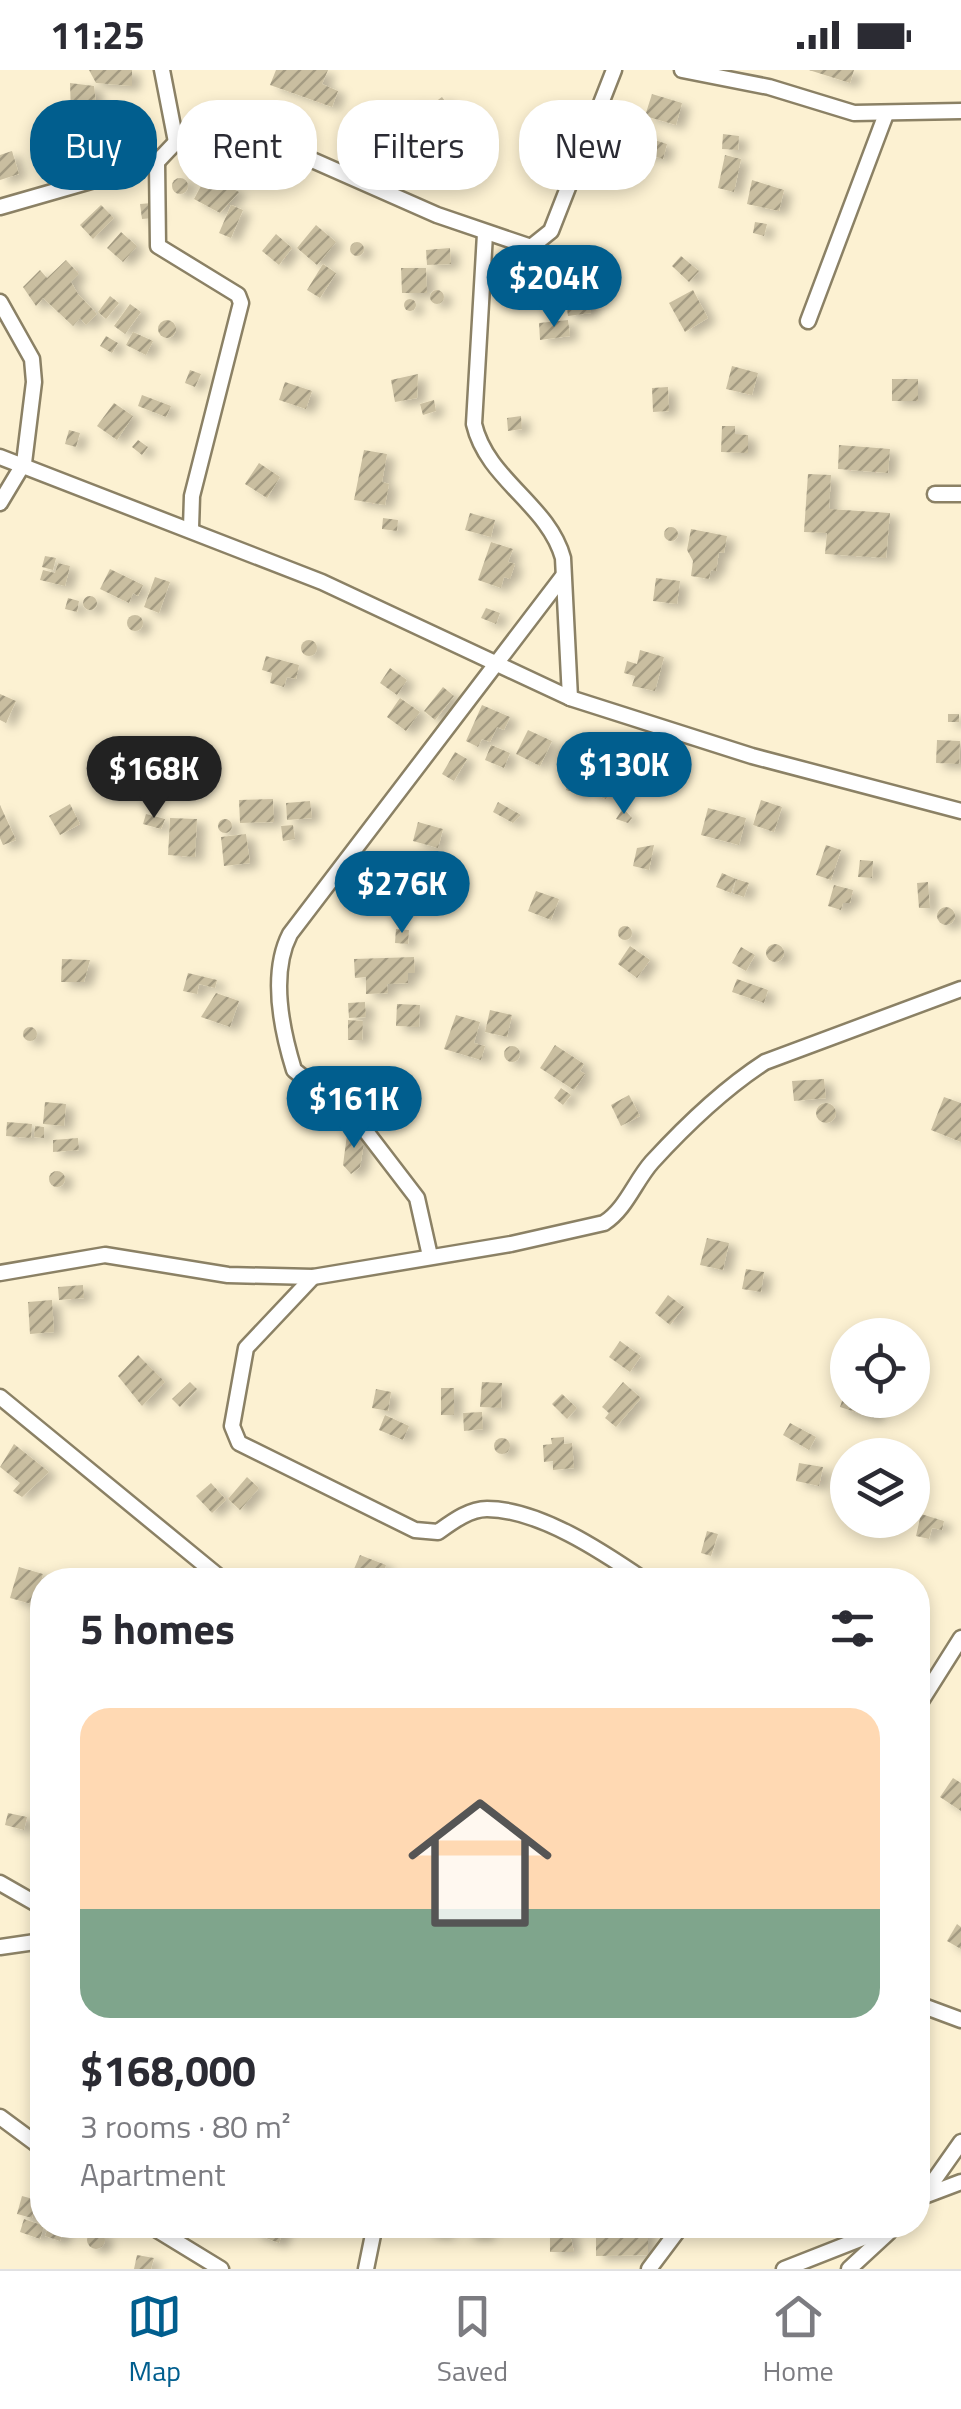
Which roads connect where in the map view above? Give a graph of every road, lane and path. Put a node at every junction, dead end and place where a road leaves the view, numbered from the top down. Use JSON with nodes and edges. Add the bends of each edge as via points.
{"nodes":[{"id":1,"x":162,"y":70,"type":"edge"},
{"id":2,"x":614,"y":70,"type":"edge"},
{"id":3,"x":682,"y":70,"type":"edge"},
{"id":4,"x":961,"y":112,"type":"edge"},
{"id":5,"x":886,"y":114,"type":"junction"},
{"id":6,"x":176,"y":142,"type":"junction"},
{"id":7,"x":157,"y":162,"type":"joint"},
{"id":8,"x":61,"y":190,"type":"edge"},
{"id":9,"x":0,"y":208,"type":"edge"},
{"id":10,"x":485,"y":234,"type":"junction"},
{"id":11,"x":0,"y":302,"type":"edge"},
{"id":12,"x":808,"y":321,"type":"dead end"},
{"id":13,"x":0,"y":457,"type":"edge"},
{"id":14,"x":24,"y":463,"type":"junction"},
{"id":15,"x":936,"y":494,"type":"dead end"},
{"id":16,"x":961,"y":494,"type":"edge"},
{"id":17,"x":0,"y":503,"type":"edge"},
{"id":18,"x":191,"y":528,"type":"junction"},
{"id":19,"x":563,"y":576,"type":"junction"},
{"id":20,"x":496,"y":665,"type":"junction"},
{"id":21,"x":570,"y":698,"type":"junction"},
{"id":22,"x":961,"y":811,"type":"edge"},
{"id":23,"x":961,"y":989,"type":"edge"},
{"id":24,"x":430,"y":1256,"type":"junction"},
{"id":25,"x":0,"y":1273,"type":"edge"},
{"id":26,"x":313,"y":1277,"type":"junction"},
{"id":27,"x":0,"y":1397,"type":"edge"},
{"id":28,"x":208,"y":1568,"type":"edge"},
{"id":29,"x":627,"y":1568,"type":"edge"},
{"id":30,"x":961,"y":1638,"type":"edge"},
{"id":31,"x":930,"y":1687,"type":"edge"},
{"id":32,"x":0,"y":1884,"type":"edge"},
{"id":33,"x":30,"y":1901,"type":"edge"},
{"id":34,"x":30,"y":1943,"type":"edge"},
{"id":35,"x":0,"y":1947,"type":"edge"},
{"id":36,"x":930,"y":2008,"type":"edge"},
{"id":37,"x":961,"y":2020,"type":"edge"},
{"id":38,"x":0,"y":2117,"type":"edge"},
{"id":39,"x":30,"y":2139,"type":"edge"},
{"id":40,"x":961,"y":2142,"type":"edge"},
{"id":41,"x":961,"y":2182,"type":"edge"},
{"id":42,"x":930,"y":2187,"type":"edge"},
{"id":43,"x":930,"y":2196,"type":"edge"},
{"id":44,"x":170,"y":2238,"type":"edge"},
{"id":45,"x":372,"y":2238,"type":"edge"},
{"id":46,"x":672,"y":2238,"type":"edge"},
{"id":47,"x":863,"y":2238,"type":"edge"},
{"id":48,"x":881,"y":2238,"type":"edge"},
{"id":49,"x":221,"y":2269,"type":"edge"},
{"id":50,"x":366,"y":2269,"type":"edge"},
{"id":51,"x":649,"y":2269,"type":"edge"},
{"id":52,"x":784,"y":2269,"type":"edge"},
{"id":53,"x":849,"y":2269,"type":"edge"}],
"edges":[{"from":1,"to":6,"type":"street"},
{"from":2,"to":10,"type":"street","via":[[551,231],[531,247]]},
{"from":3,"to":5,"type":"street","via":[[854,113]]},
{"from":4,"to":5,"type":"street"},
{"from":5,"to":12,"type":"street"},
{"from":6,"to":7,"type":"street"},
{"from":6,"to":10,"type":"street","via":[[221,128],[244,130]]},
{"from":7,"to":18,"type":"street","via":[[158,246],[241,303],[192,496]]},
{"from":8,"to":9,"type":"street"},
{"from":10,"to":19,"type":"street","via":[[478,444],[548,524],[558,540]]},
{"from":11,"to":14,"type":"street","via":[[32,359]]},
{"from":13,"to":14,"type":"street"},
{"from":14,"to":17,"type":"street"},
{"from":14,"to":18,"type":"street"},
{"from":15,"to":16,"type":"street"},
{"from":18,"to":20,"type":"street"},
{"from":19,"to":20,"type":"street"},
{"from":19,"to":21,"type":"street"},
{"from":20,"to":21,"type":"street"},
{"from":20,"to":24,"type":"street","via":[[280,954],[294,1070],[358,1120],[417,1198]]},
{"from":21,"to":22,"type":"street","via":[[752,756]]},
{"from":23,"to":24,"type":"street","via":[[765,1062],[654,1159],[616,1216],[604,1223]]},
{"from":24,"to":26,"type":"street"},
{"from":25,"to":26,"type":"street","via":[[105,1255],[228,1276]]},
{"from":26,"to":29,"type":"street","via":[[246,1348],[232,1426],[239,1443],[415,1530],[438,1532],[486,1509],[560,1530]]},
{"from":27,"to":28,"type":"street"},
{"from":30,"to":31,"type":"street"},
{"from":32,"to":33,"type":"street"},
{"from":34,"to":35,"type":"street"},
{"from":36,"to":37,"type":"street"},
{"from":38,"to":39,"type":"street"},
{"from":40,"to":42,"type":"street"},
{"from":41,"to":43,"type":"street"},
{"from":44,"to":49,"type":"street"},
{"from":45,"to":50,"type":"street"},
{"from":46,"to":51,"type":"street"},
{"from":47,"to":52,"type":"street"},
{"from":48,"to":53,"type":"street"}]}
